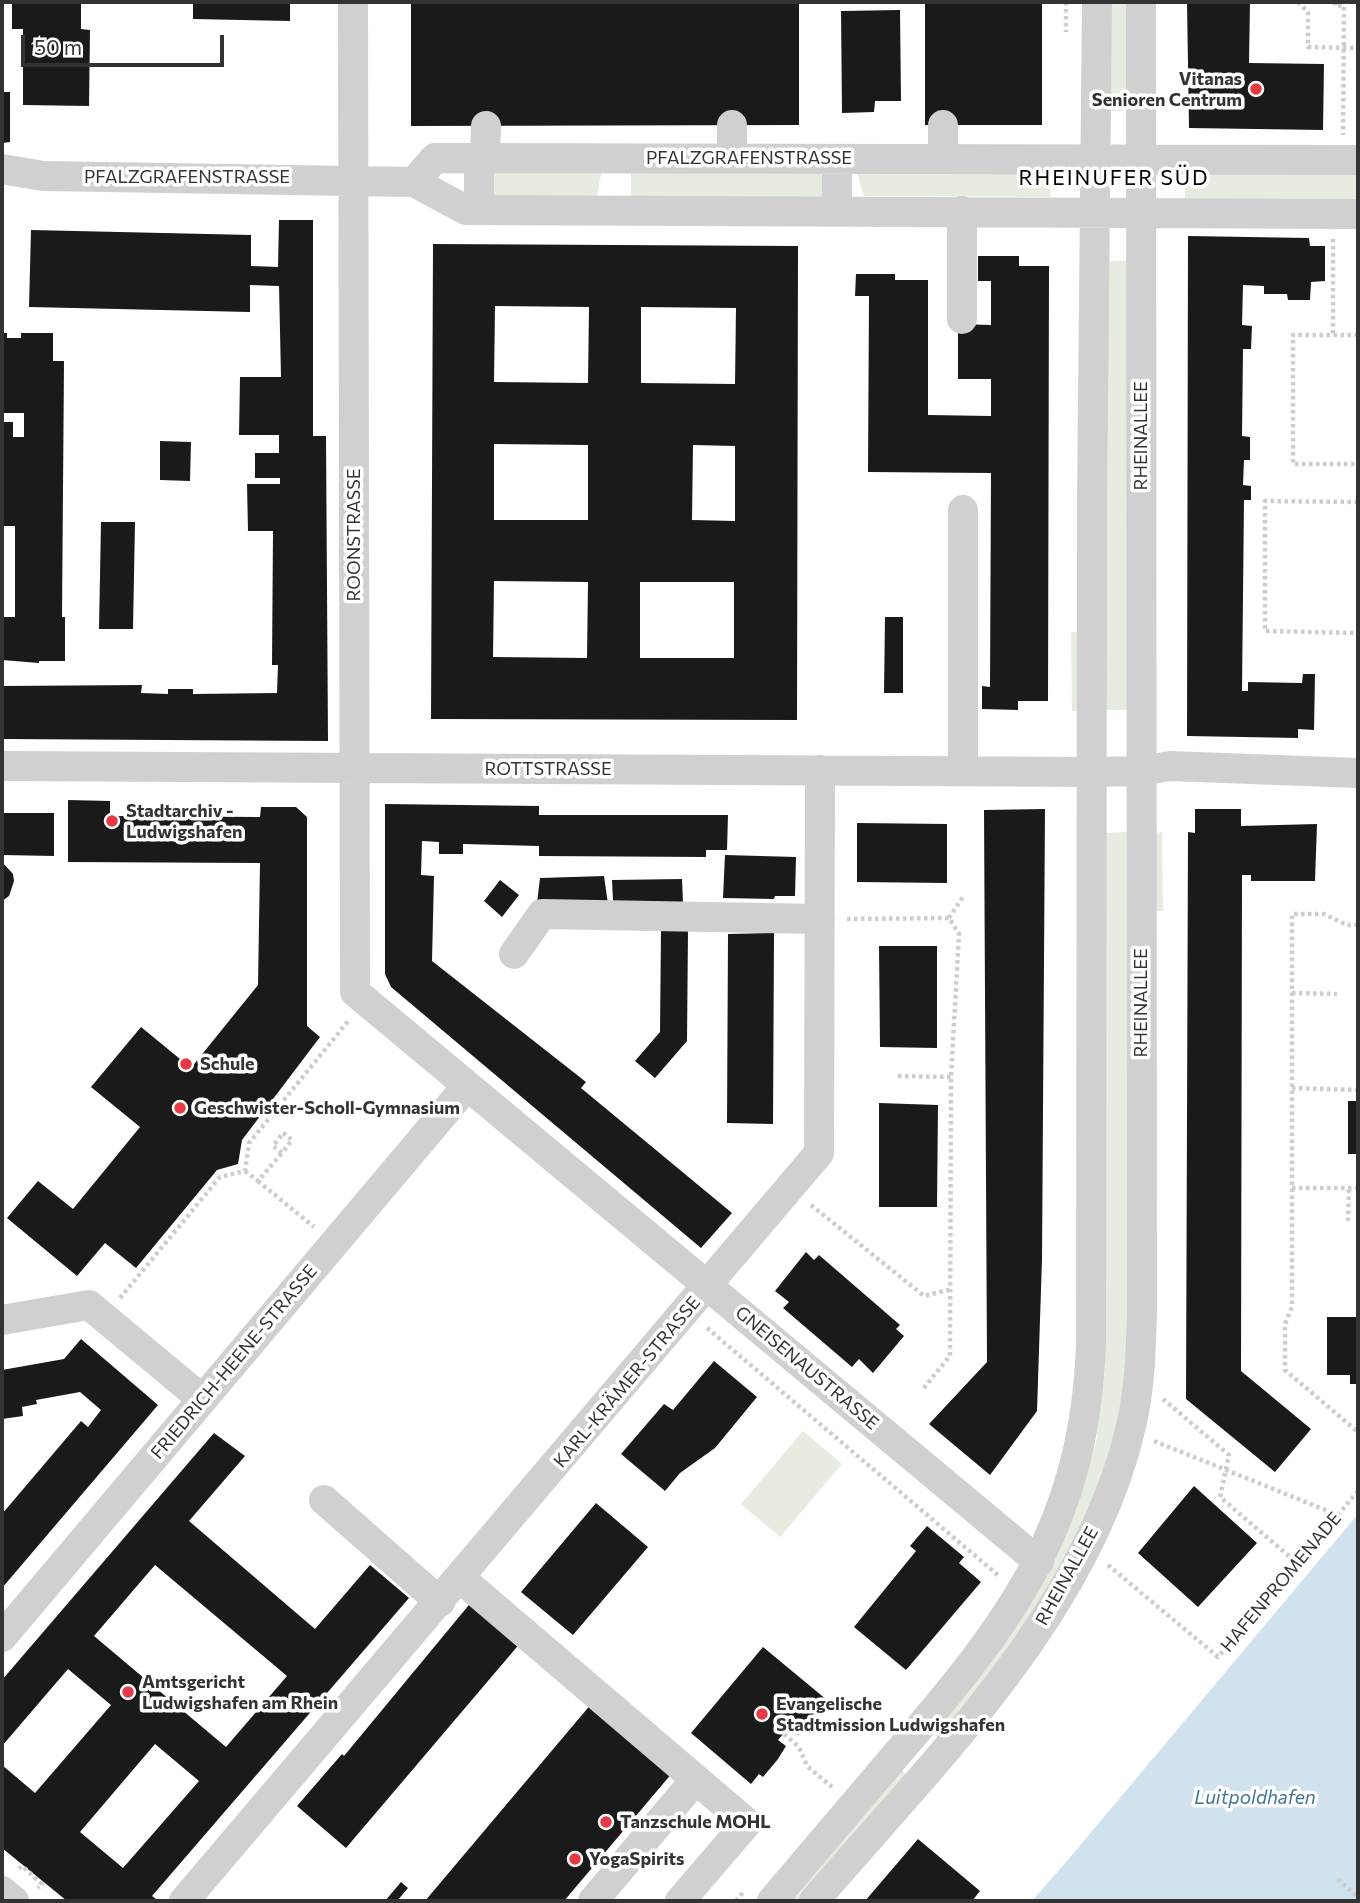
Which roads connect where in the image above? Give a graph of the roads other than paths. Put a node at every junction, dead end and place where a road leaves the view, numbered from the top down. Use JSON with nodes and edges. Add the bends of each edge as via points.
{"nodes":[{"id":1,"x":353,"y":2,"type":"edge"},
{"id":2,"x":1097,"y":2,"type":"edge"},
{"id":3,"x":1140,"y":2,"type":"edge"},
{"id":4,"x":732,"y":125,"type":"dead end"},
{"id":5,"x":943,"y":125,"type":"dead end"},
{"id":6,"x":486,"y":126,"type":"dead end"},
{"id":7,"x":485,"y":158,"type":"junction"},
{"id":8,"x":732,"y":159,"type":"junction"},
{"id":9,"x":837,"y":159,"type":"junction"},
{"id":10,"x":943,"y":159,"type":"junction"},
{"id":11,"x":1095,"y":159,"type":"junction"},
{"id":12,"x":1140,"y":160,"type":"junction"},
{"id":13,"x":1351,"y":160,"type":"edge"},
{"id":14,"x":2,"y":169,"type":"edge"},
{"id":15,"x":353,"y":181,"type":"junction"},
{"id":16,"x":414,"y":182,"type":"junction"},
{"id":17,"x":479,"y":210,"type":"junction"},
{"id":18,"x":837,"y":211,"type":"junction"},
{"id":19,"x":962,"y":211,"type":"junction"},
{"id":20,"x":1094,"y":212,"type":"junction"},
{"id":21,"x":1141,"y":214,"type":"junction"},
{"id":22,"x":1345,"y":214,"type":"edge"},
{"id":23,"x":962,"y":319,"type":"dead end"},
{"id":24,"x":963,"y":510,"type":"dead end"},
{"id":25,"x":2,"y":766,"type":"edge"},
{"id":26,"x":354,"y":768,"type":"junction"},
{"id":27,"x":820,"y":770,"type":"junction"},
{"id":28,"x":963,"y":771,"type":"junction"},
{"id":29,"x":1140,"y":771,"type":"junction"},
{"id":30,"x":1093,"y":772,"type":"junction"},
{"id":31,"x":1358,"y":772,"type":"edge"},
{"id":32,"x":820,"y":919,"type":"junction"},
{"id":33,"x":514,"y":954,"type":"dead end"},
{"id":34,"x":413,"y":1041,"type":"joint"},
{"id":35,"x":467,"y":1086,"type":"junction"},
{"id":36,"x":709,"y":1286,"type":"junction"},
{"id":37,"x":2,"y":1320,"type":"edge"},
{"id":38,"x":202,"y":1399,"type":"junction"},
{"id":39,"x":324,"y":1500,"type":"dead end"},
{"id":40,"x":1028,"y":1554,"type":"junction"},
{"id":41,"x":460,"y":1578,"type":"junction"},
{"id":42,"x":440,"y":1602,"type":"junction"},
{"id":43,"x":2,"y":1637,"type":"edge"},
{"id":44,"x":906,"y":1745,"type":"junction"},
{"id":45,"x":931,"y":1765,"type":"junction"},
{"id":46,"x":696,"y":1779,"type":"junction"},
{"id":47,"x":2,"y":1891,"type":"edge"},
{"id":48,"x":762,"y":1891,"type":"edge"},
{"id":49,"x":14,"y":1901,"type":"edge"},
{"id":50,"x":184,"y":1901,"type":"edge"},
{"id":51,"x":593,"y":1901,"type":"edge"},
{"id":52,"x":680,"y":1901,"type":"edge"},
{"id":53,"x":814,"y":1901,"type":"edge"}],
"edges":[{"from":1,"to":15,"type":"street","name":"ROONSTRASSE"},
{"from":2,"to":11,"type":"street","name":"RHEINALLEE"},
{"from":3,"to":12,"type":"street","name":"RHEINALLEE"},
{"from":4,"to":8,"type":"street"},
{"from":5,"to":10,"type":"street"},
{"from":6,"to":7,"type":"street"},
{"from":7,"to":8,"type":"street","name":"PFALZGRAFENSTRASSE"},
{"from":7,"to":16,"type":"street","name":"PFALZGRAFENSTRASSE","via":[[435,158]]},
{"from":7,"to":17,"type":"street","via":[[479,168]]},
{"from":8,"to":9,"type":"street","name":"PFALZGRAFENSTRASSE"},
{"from":9,"to":10,"type":"street","name":"PFALZGRAFENSTRASSE"},
{"from":9,"to":18,"type":"street"},
{"from":10,"to":11,"type":"street","name":"PFALZGRAFENSTRASSE"},
{"from":11,"to":12,"type":"street","name":"PFALZGRAFENSTRASSE"},
{"from":11,"to":20,"type":"street","name":"RHEINALLEE"},
{"from":12,"to":13,"type":"street","name":"PFALZGRAFENSTRASSE"},
{"from":12,"to":21,"type":"street","name":"RHEINALLEE"},
{"from":14,"to":15,"type":"street","name":"PFALZGRAFENSTRASSE","via":[[43,176]]},
{"from":15,"to":16,"type":"street","name":"PFALZGRAFENSTRASSE"},
{"from":15,"to":26,"type":"street","name":"ROONSTRASSE"},
{"from":16,"to":17,"type":"street","name":"PFALZGRAFENSTRASSE","via":[[466,210]]},
{"from":17,"to":18,"type":"street","name":"PFALZGRAFENSTRASSE"},
{"from":18,"to":19,"type":"street","name":"PFALZGRAFENSTRASSE"},
{"from":19,"to":20,"type":"street","name":"PFALZGRAFENSTRASSE"},
{"from":19,"to":23,"type":"street"},
{"from":20,"to":21,"type":"street","name":"PFALZGRAFENSTRASSE"},
{"from":20,"to":30,"type":"street","name":"RHEINALLEE"},
{"from":21,"to":22,"type":"street","name":"PFALZGRAFENSTRASSE"},
{"from":21,"to":29,"type":"street","name":"RHEINALLEE"},
{"from":24,"to":28,"type":"street"},
{"from":25,"to":26,"type":"street","name":"ROTTSTRASSE"},
{"from":26,"to":27,"type":"street","name":"ROTTSTRASSE"},
{"from":26,"to":34,"type":"street","name":"ROONSTRASSE","via":[[355,992]]},
{"from":27,"to":28,"type":"street","name":"ROTTSTRASSE"},
{"from":27,"to":32,"type":"street","name":"KARL-KRÄMER-STRASSE"},
{"from":28,"to":30,"type":"street","name":"ROTTSTRASSE"},
{"from":29,"to":30,"type":"street","name":"ROTTSTRASSE"},
{"from":29,"to":31,"type":"street","name":"ROTTSTRASSE","via":[[1179,766]]},
{"from":29,"to":45,"type":"street","name":"RHEINALLEE","via":[[1142,1311],[1133,1414],[1103,1508],[1064,1586],[1010,1668]]},
{"from":30,"to":40,"type":"street","name":"RHEINALLEE","via":[[1091,1371],[1078,1457],[1061,1510]]},
{"from":32,"to":33,"type":"street","via":[[542,914]]},
{"from":32,"to":36,"type":"street","name":"KARL-KRÄMER-STRASSE","via":[[819,1153]]},
{"from":34,"to":35,"type":"street","name":"GNEISENAUSTRASSE"},
{"from":35,"to":36,"type":"street","name":"GNEISENAUSTRASSE"},
{"from":35,"to":38,"type":"street","name":"FRIEDRICH-HEENE-STRASSE"},
{"from":36,"to":40,"type":"street","name":"GNEISENAUSTRASSE"},
{"from":36,"to":41,"type":"street","name":"KARL-KRÄMER-STRASSE"},
{"from":37,"to":38,"type":"street","via":[[89,1305]]},
{"from":38,"to":43,"type":"street","name":"FRIEDRICH-HEENE-STRASSE"},
{"from":39,"to":42,"type":"street"},
{"from":40,"to":44,"type":"street","name":"RHEINALLEE","via":[[991,1642]]},
{"from":41,"to":42,"type":"street","name":"KARL-KRÄMER-STRASSE"},
{"from":41,"to":46,"type":"street"},
{"from":42,"to":50,"type":"street","name":"KARL-KRÄMER-STRASSE"},
{"from":44,"to":45,"type":"street"},
{"from":44,"to":48,"type":"street","name":"RHEINALLEE"},
{"from":45,"to":53,"type":"street","name":"RHEINALLEE"},
{"from":46,"to":51,"type":"street"},
{"from":46,"to":52,"type":"street","via":[[747,1823]]},
{"from":47,"to":49,"type":"street"}]}
